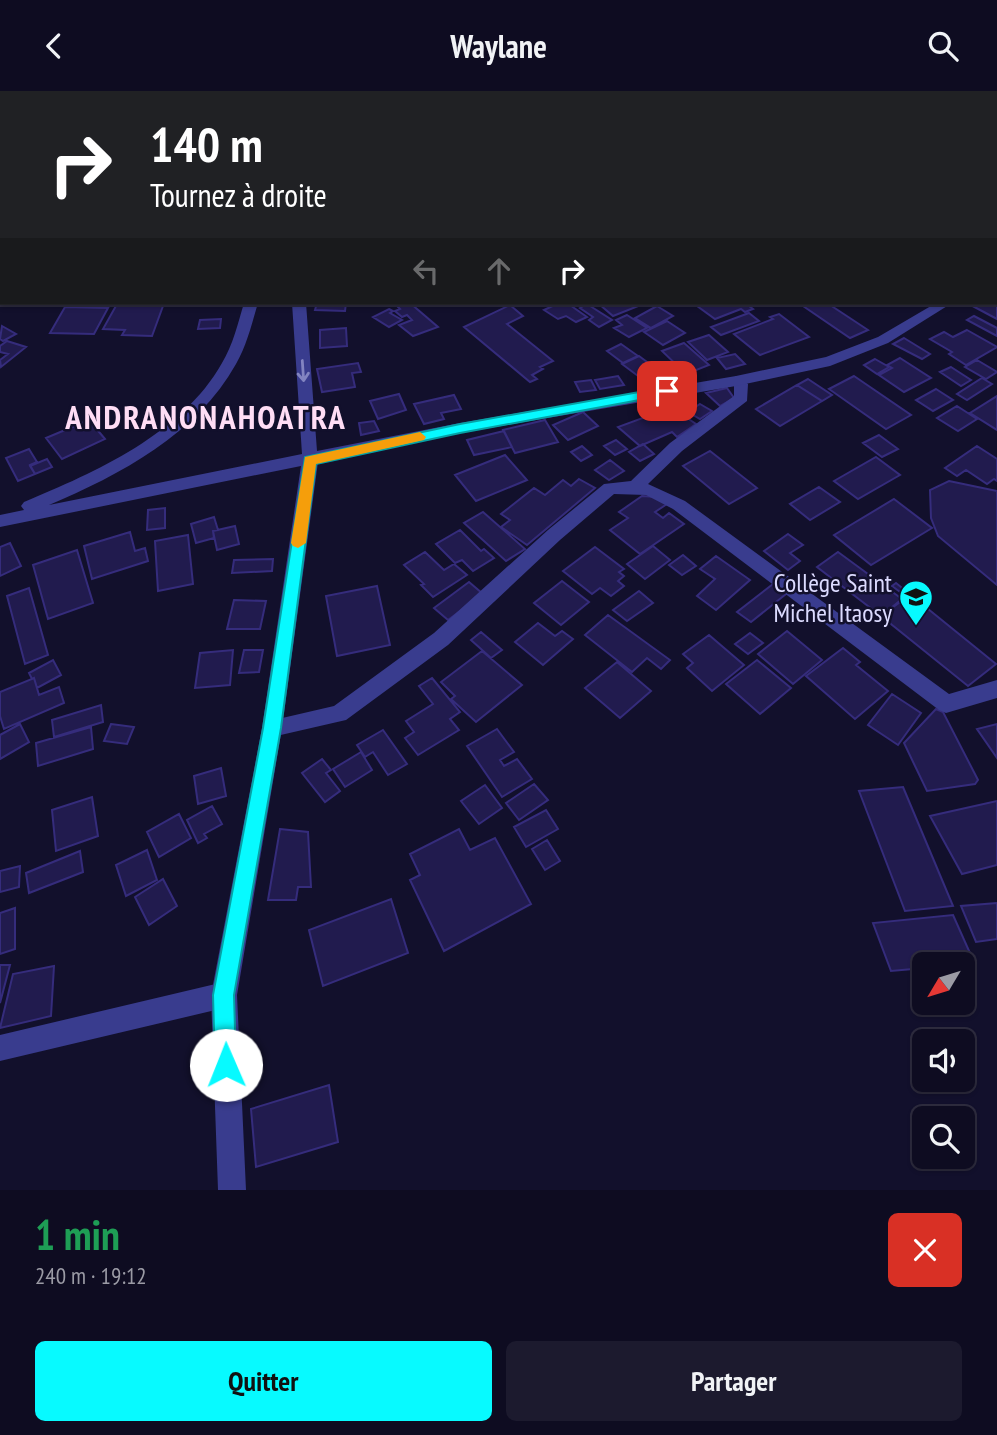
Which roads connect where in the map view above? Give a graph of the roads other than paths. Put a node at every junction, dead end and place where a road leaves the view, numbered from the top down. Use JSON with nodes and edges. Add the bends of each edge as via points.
{"nodes":[{"id":1,"x":250,"y":305,"type":"edge"},
{"id":2,"x":299,"y":305,"type":"edge"},
{"id":3,"x":941,"y":305,"type":"edge"},
{"id":4,"x":736,"y":381,"type":"junction"},
{"id":5,"x":310,"y":460,"type":"junction"},
{"id":6,"x":635,"y":487,"type":"junction"},
{"id":7,"x":0,"y":519,"type":"edge"},
{"id":8,"x":997,"y":689,"type":"edge"},
{"id":9,"x":272,"y":728,"type":"junction"},
{"id":10,"x":224,"y":995,"type":"junction"},
{"id":11,"x":0,"y":1048,"type":"edge"},
{"id":12,"x":232,"y":1190,"type":"edge"}],
"edges":[{"from":1,"to":7,"type":"street","via":[[229,365],[172,427],[90,479]]},
{"from":2,"to":5,"type":"street","one_way":true},
{"from":3,"to":4,"type":"street","via":[[883,340],[830,361]]},
{"from":4,"to":5,"type":"street","via":[[542,413]]},
{"from":4,"to":6,"type":"street","via":[[741,384],[742,398],[676,447]]},
{"from":5,"to":7,"type":"street"},
{"from":5,"to":9,"type":"street"},
{"from":6,"to":8,"type":"street","via":[[679,505],[946,704]]},
{"from":6,"to":9,"type":"street","via":[[610,488],[441,639],[339,714]]},
{"from":9,"to":10,"type":"street"},
{"from":10,"to":11,"type":"street"},
{"from":10,"to":12,"type":"street"}]}
